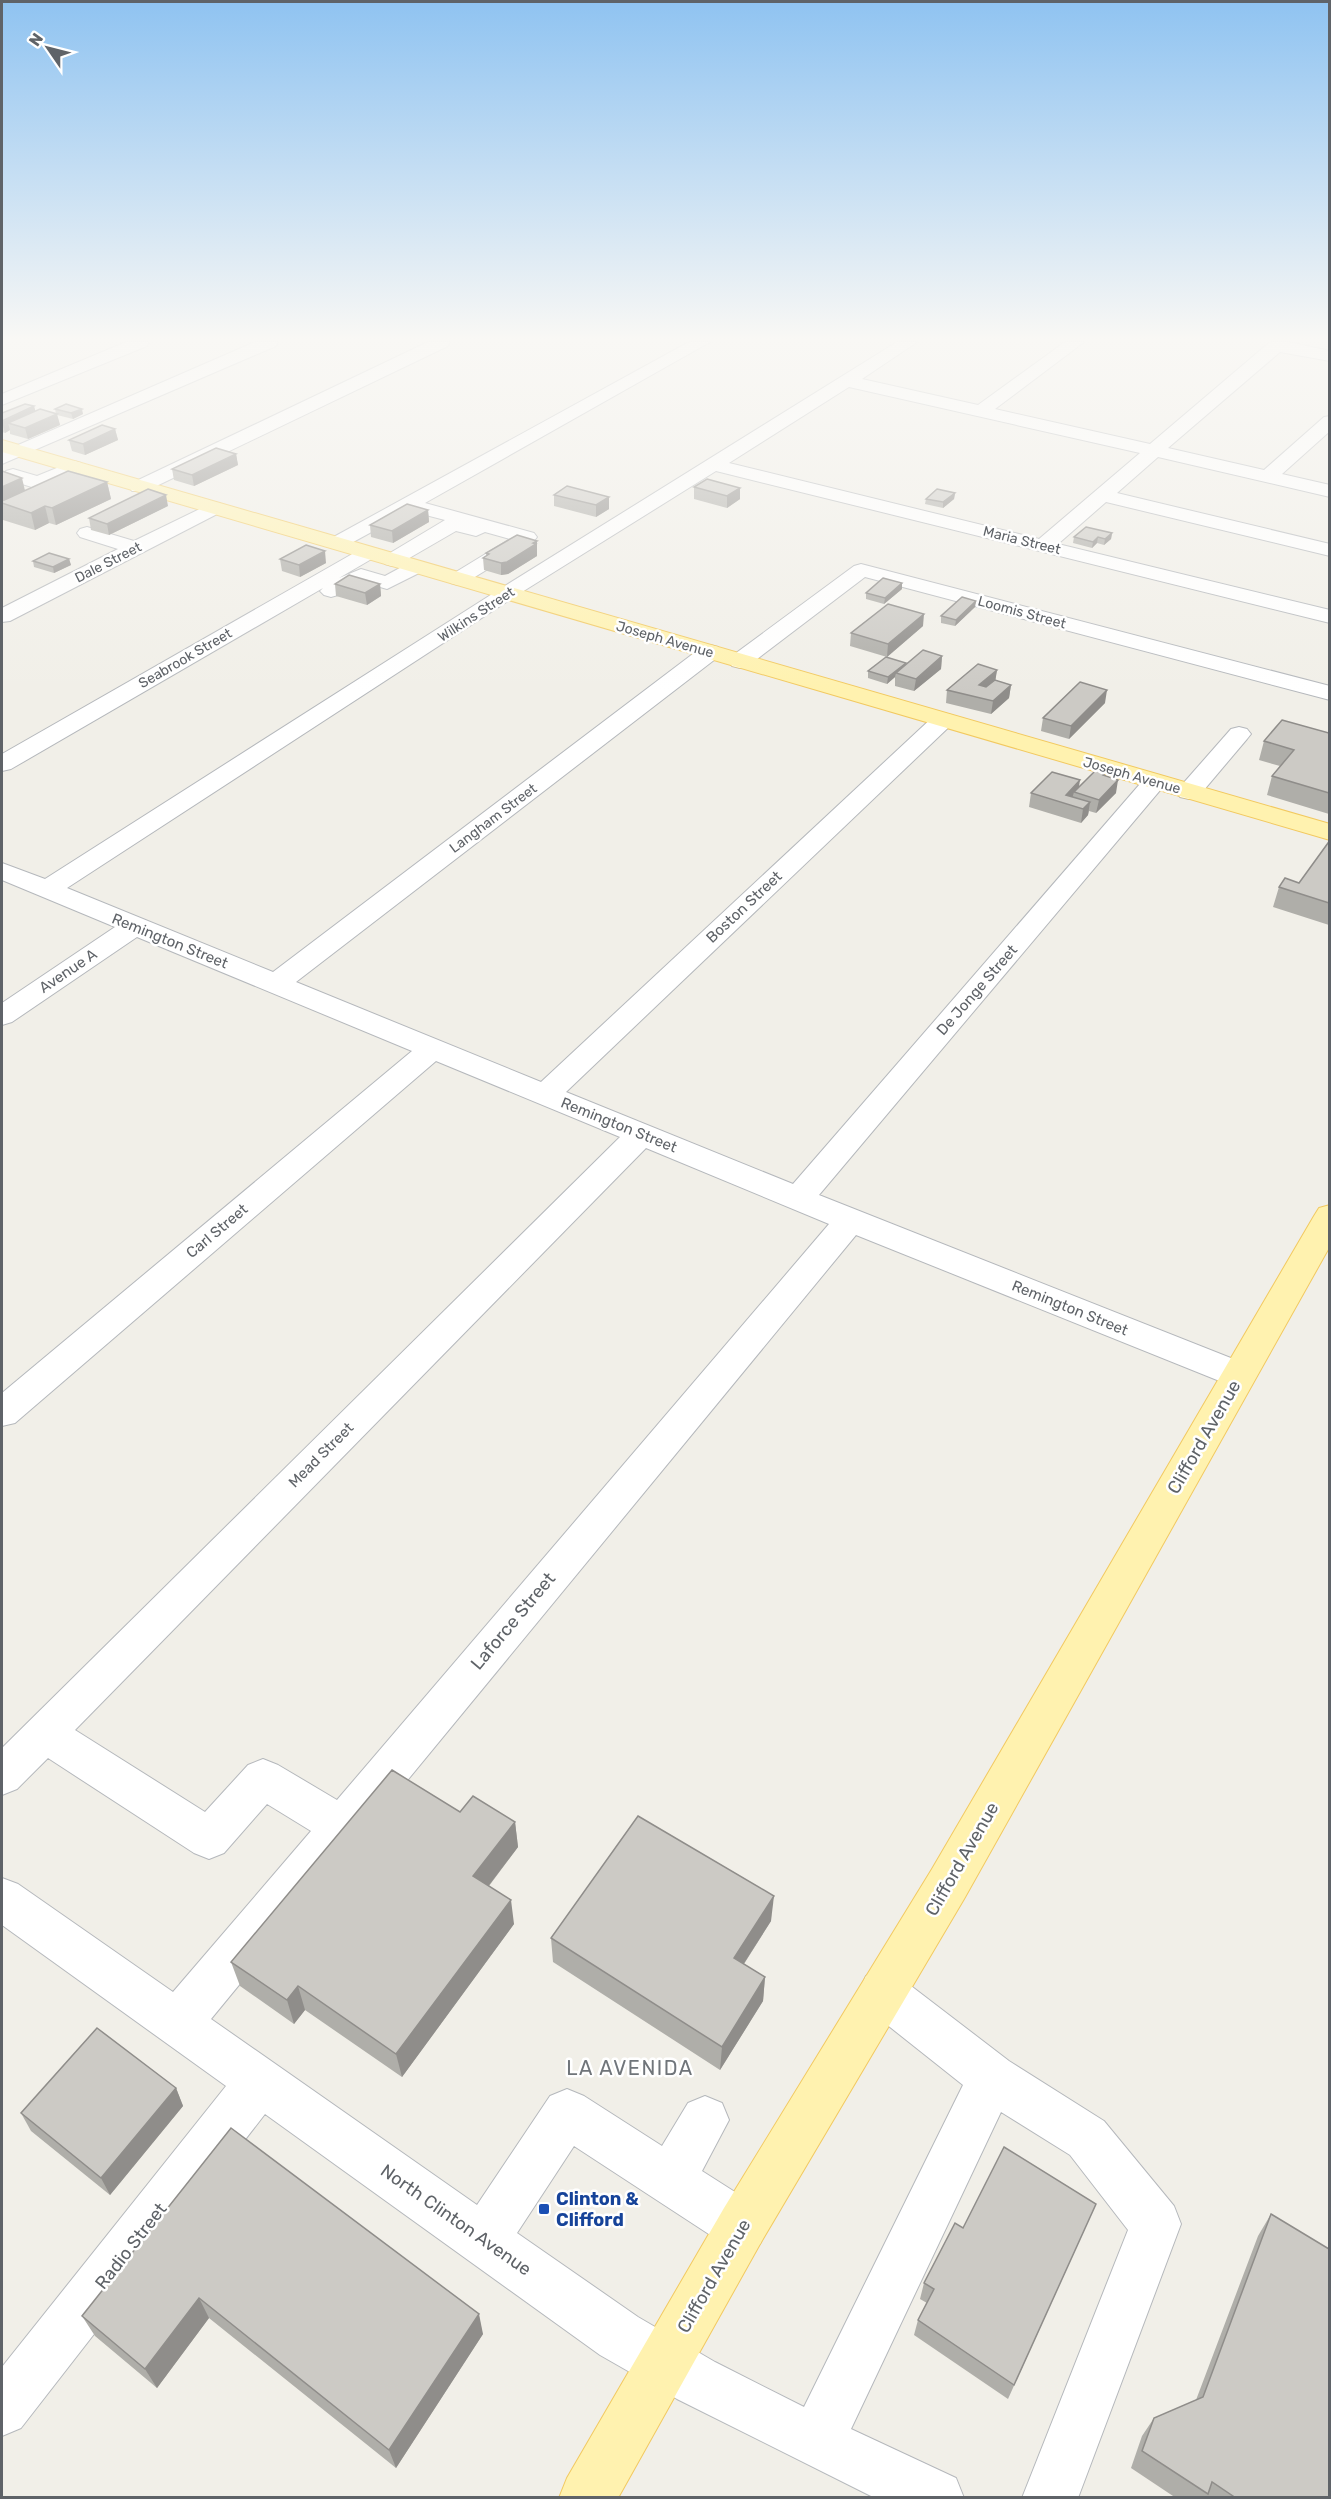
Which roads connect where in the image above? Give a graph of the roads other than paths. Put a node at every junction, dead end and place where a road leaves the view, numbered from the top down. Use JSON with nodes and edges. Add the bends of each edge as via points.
{"nodes":[{"id":1,"x":35,"y":459,"type":"edge"},
{"id":2,"x":197,"y":459,"type":"edge"},
{"id":3,"x":490,"y":459,"type":"edge"},
{"id":4,"x":725,"y":459,"type":"edge"},
{"id":5,"x":1144,"y":459,"type":"edge"},
{"id":6,"x":1182,"y":459,"type":"edge"},
{"id":7,"x":1288,"y":459,"type":"edge"},
{"id":8,"x":715,"y":465,"type":"junction"},
{"id":9,"x":82,"y":470,"type":"junction"},
{"id":10,"x":13,"y":475,"type":"edge"},
{"id":11,"x":1268,"y":478,"type":"junction"},
{"id":12,"x":139,"y":486,"type":"junction"},
{"id":13,"x":1329,"y":491,"type":"edge"},
{"id":14,"x":1102,"y":495,"type":"junction"},
{"id":15,"x":31,"y":499,"type":"edge"},
{"id":16,"x":408,"y":504,"type":"junction"},
{"id":17,"x":214,"y":508,"type":"junction"},
{"id":18,"x":87,"y":533,"type":"edge"},
{"id":19,"x":337,"y":543,"type":"junction"},
{"id":20,"x":1044,"y":545,"type":"junction"},
{"id":21,"x":471,"y":546,"type":"dead end"},
{"id":22,"x":135,"y":548,"type":"junction"},
{"id":23,"x":1329,"y":550,"type":"edge"},
{"id":24,"x":368,"y":553,"type":"junction"},
{"id":25,"x":450,"y":559,"type":"dead end"},
{"id":26,"x":392,"y":560,"type":"junction"},
{"id":27,"x":423,"y":569,"type":"junction"},
{"id":28,"x":458,"y":579,"type":"junction"},
{"id":29,"x":312,"y":585,"type":"junction"},
{"id":30,"x":507,"y":593,"type":"junction"},
{"id":31,"x":2,"y":616,"type":"edge"},
{"id":32,"x":1329,"y":617,"type":"edge"},
{"id":33,"x":710,"y":652,"type":"junction"},
{"id":34,"x":740,"y":661,"type":"junction"},
{"id":35,"x":1329,"y":693,"type":"edge"},
{"id":36,"x":943,"y":720,"type":"junction"},
{"id":37,"x":1239,"y":734,"type":"dead end"},
{"id":38,"x":2,"y":764,"type":"edge"},
{"id":39,"x":1155,"y":782,"type":"junction"},
{"id":40,"x":1189,"y":792,"type":"junction"},
{"id":41,"x":1329,"y":832,"type":"edge"},
{"id":42,"x":2,"y":871,"type":"edge"},
{"id":43,"x":46,"y":890,"type":"junction"},
{"id":44,"x":135,"y":926,"type":"junction"},
{"id":45,"x":275,"y":984,"type":"junction"},
{"id":46,"x":2,"y":1016,"type":"edge"},
{"id":47,"x":432,"y":1048,"type":"junction"},
{"id":48,"x":545,"y":1095,"type":"junction"},
{"id":49,"x":641,"y":1134,"type":"junction"},
{"id":50,"x":798,"y":1199,"type":"junction"},
{"id":51,"x":1329,"y":1216,"type":"edge"},
{"id":52,"x":850,"y":1220,"type":"junction"},
{"id":53,"x":1239,"y":1375,"type":"junction"},
{"id":54,"x":2,"y":1413,"type":"edge"},
{"id":55,"x":45,"y":1733,"type":"junction"},
{"id":56,"x":2,"y":1776,"type":"edge"},
{"id":57,"x":341,"y":1826,"type":"junction"},
{"id":58,"x":4,"y":1905,"type":"edge"},
{"id":59,"x":882,"y":1992,"type":"junction"},
{"id":60,"x":177,"y":2023,"type":"junction"},
{"id":61,"x":992,"y":2078,"type":"junction"},
{"id":62,"x":260,"y":2082,"type":"junction"},
{"id":63,"x":705,"y":2120,"type":"dead end"},
{"id":64,"x":670,"y":2179,"type":"junction"},
{"id":65,"x":742,"y":2226,"type":"junction"},
{"id":66,"x":483,"y":2240,"type":"junction"},
{"id":67,"x":663,"y":2364,"type":"junction"},
{"id":68,"x":2,"y":2409,"type":"edge"},
{"id":69,"x":817,"y":2440,"type":"junction"},
{"id":70,"x":587,"y":2498,"type":"edge"},
{"id":71,"x":936,"y":2498,"type":"edge"},
{"id":72,"x":1050,"y":2498,"type":"edge"}],
"edges":[{"from":1,"to":9,"type":"main road","name":"Joseph Avenue"},
{"from":2,"to":12,"type":"street"},
{"from":3,"to":16,"type":"street"},
{"from":4,"to":8,"type":"street","name":"Wilkins Street"},
{"from":5,"to":14,"type":"street"},
{"from":6,"to":11,"type":"street"},
{"from":7,"to":11,"type":"street"},
{"from":8,"to":20,"type":"street","name":"Maria Street"},
{"from":8,"to":30,"type":"street","name":"Wilkins Street"},
{"from":9,"to":10,"type":"street","via":[[38,483]]},
{"from":9,"to":12,"type":"main road","name":"Joseph Avenue"},
{"from":9,"to":15,"type":"street"},
{"from":11,"to":13,"type":"street"},
{"from":12,"to":17,"type":"main road","name":"Joseph Avenue"},
{"from":14,"to":20,"type":"street"},
{"from":14,"to":23,"type":"street"},
{"from":16,"to":19,"type":"street"},
{"from":16,"to":28,"type":"street","via":[[526,537]]},
{"from":17,"to":19,"type":"main road","name":"Joseph Avenue"},
{"from":17,"to":22,"type":"street","name":"Dale Street"},
{"from":18,"to":22,"type":"street"},
{"from":19,"to":24,"type":"main road","name":"Joseph Avenue"},
{"from":20,"to":32,"type":"street","name":"Maria Street"},
{"from":21,"to":26,"type":"street","via":[[490,534],[453,524]]},
{"from":22,"to":31,"type":"street","name":"Dale Street"},
{"from":24,"to":26,"type":"main road","name":"Joseph Avenue"},
{"from":24,"to":29,"type":"street","name":"Seabrook Street"},
{"from":25,"to":27,"type":"street"},
{"from":26,"to":27,"type":"main road","name":"Joseph Avenue"},
{"from":27,"to":28,"type":"main road","name":"Joseph Avenue"},
{"from":27,"to":29,"type":"street","via":[[387,583],[361,575],[331,591]]},
{"from":28,"to":30,"type":"main road","name":"Joseph Avenue"},
{"from":29,"to":38,"type":"street","name":"Seabrook Street"},
{"from":30,"to":33,"type":"main road","name":"Joseph Avenue"},
{"from":30,"to":43,"type":"street","name":"Wilkins Street"},
{"from":33,"to":34,"type":"main road","name":"Joseph Avenue"},
{"from":33,"to":45,"type":"street","name":"Langham Street"},
{"from":34,"to":35,"type":"street","name":"Loomis Street","via":[[861,570]]},
{"from":34,"to":36,"type":"main road","name":"Joseph Avenue"},
{"from":36,"to":39,"type":"main road","name":"Joseph Avenue"},
{"from":36,"to":48,"type":"street","name":"Boston Street"},
{"from":37,"to":40,"type":"street"},
{"from":39,"to":40,"type":"main road","name":"Joseph Avenue"},
{"from":39,"to":50,"type":"street","name":"De Jonge Street"},
{"from":40,"to":41,"type":"main road","name":"Joseph Avenue"},
{"from":42,"to":43,"type":"street","name":"Remington Street"},
{"from":43,"to":44,"type":"street","name":"Remington Street"},
{"from":44,"to":45,"type":"street","name":"Remington Street"},
{"from":44,"to":46,"type":"street","name":"Avenue A"},
{"from":45,"to":47,"type":"street","name":"Remington Street"},
{"from":47,"to":48,"type":"street","name":"Remington Street"},
{"from":47,"to":54,"type":"street","name":"Carl Street"},
{"from":48,"to":49,"type":"street","name":"Remington Street"},
{"from":49,"to":50,"type":"street","name":"Remington Street"},
{"from":49,"to":55,"type":"street","name":"Mead Street"},
{"from":50,"to":52,"type":"street","name":"Remington Street"},
{"from":51,"to":53,"type":"main road","name":"Clifford Avenue"},
{"from":52,"to":53,"type":"street","name":"Remington Street"},
{"from":52,"to":57,"type":"street","name":"Laforce Street"},
{"from":53,"to":59,"type":"main road","name":"Clifford Avenue","via":[[948,1884]]},
{"from":55,"to":56,"type":"street","name":"Mead Street"},
{"from":55,"to":57,"type":"street","via":[[209,1839],[263,1778]]},
{"from":57,"to":60,"type":"street","name":"Laforce Street"},
{"from":58,"to":60,"type":"street","name":"North Clinton Avenue"},
{"from":59,"to":61,"type":"street"},
{"from":59,"to":65,"type":"main road","name":"Clifford Avenue"},
{"from":60,"to":62,"type":"street","name":"North Clinton Avenue"},
{"from":61,"to":69,"type":"street"},
{"from":61,"to":72,"type":"street","via":[[1087,2138],[1156,2224]]},
{"from":62,"to":66,"type":"street","name":"North Clinton Avenue"},
{"from":62,"to":68,"type":"street","name":"Radio Street"},
{"from":63,"to":64,"type":"street"},
{"from":64,"to":65,"type":"street"},
{"from":64,"to":66,"type":"street","via":[[567,2113]]},
{"from":65,"to":67,"type":"main road","name":"Clifford Avenue"},
{"from":66,"to":67,"type":"street","name":"North Clinton Avenue"},
{"from":67,"to":69,"type":"street","name":"North Clinton Avenue"},
{"from":67,"to":70,"type":"main road","name":"Clifford Avenue"},
{"from":69,"to":71,"type":"street","name":"North Clinton Avenue"}]}
